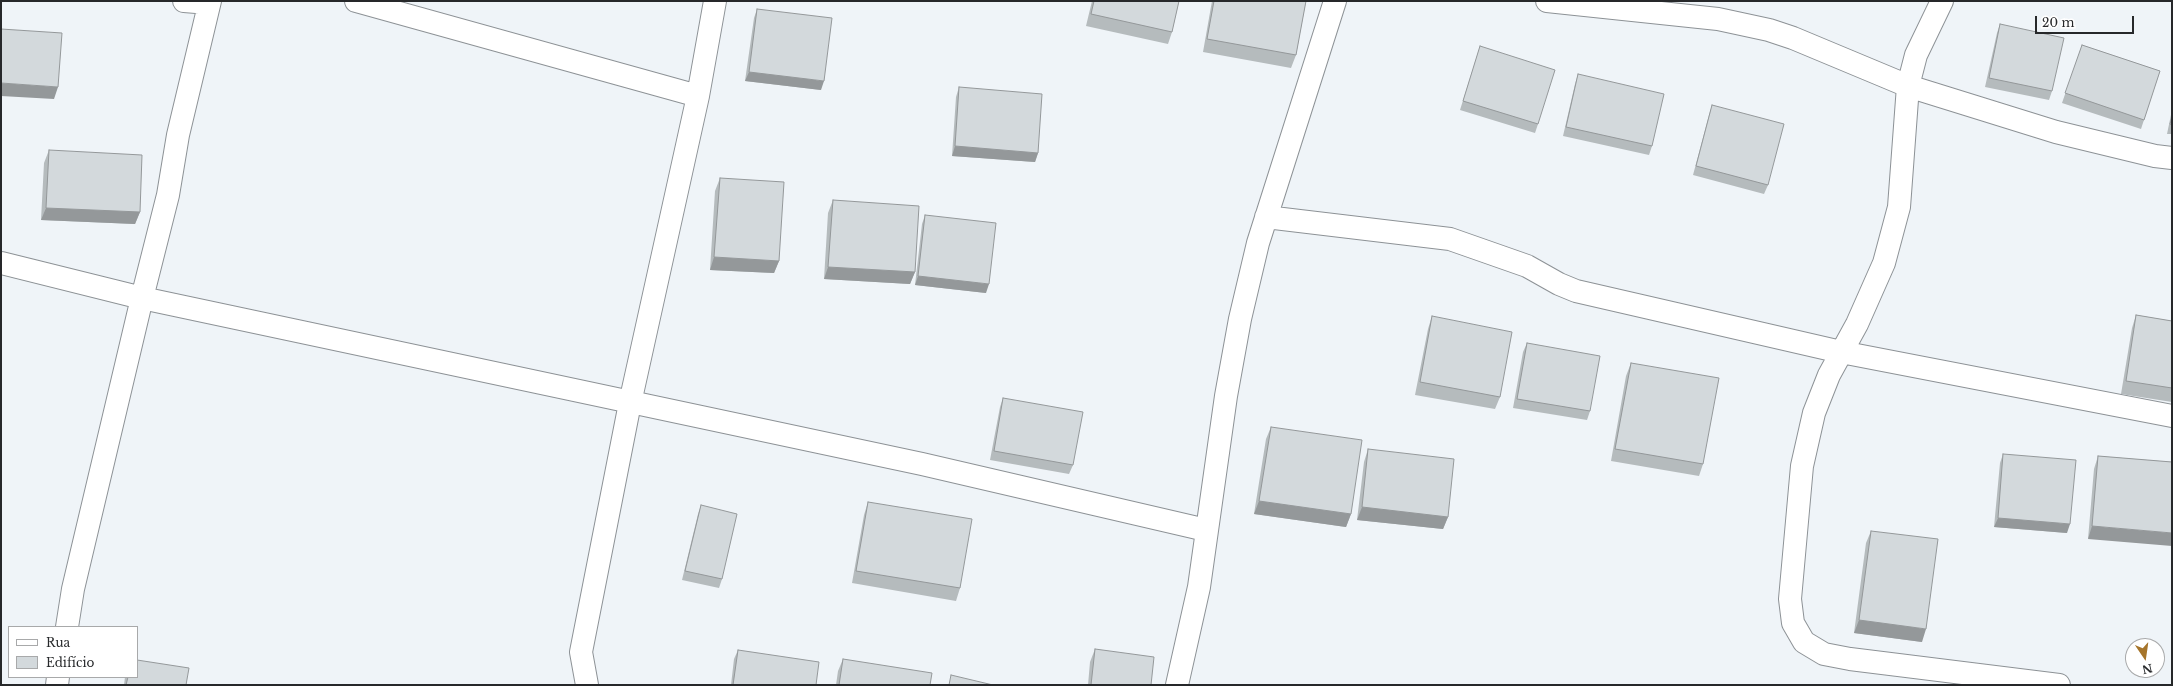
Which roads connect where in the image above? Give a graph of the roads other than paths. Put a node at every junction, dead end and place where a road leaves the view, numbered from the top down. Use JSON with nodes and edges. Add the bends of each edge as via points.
{"nodes":[{"id":1,"x":184,"y":1,"type":"edge"},
{"id":2,"x":356,"y":1,"type":"edge"},
{"id":3,"x":715,"y":1,"type":"edge"},
{"id":4,"x":1335,"y":1,"type":"edge"},
{"id":5,"x":1547,"y":1,"type":"edge"},
{"id":6,"x":1942,"y":1,"type":"edge"},
{"id":7,"x":210,"y":2,"type":"edge"},
{"id":8,"x":1908,"y":86,"type":"junction"},
{"id":9,"x":698,"y":96,"type":"junction"},
{"id":10,"x":2172,"y":158,"type":"edge"},
{"id":11,"x":1266,"y":217,"type":"junction"},
{"id":12,"x":1,"y":263,"type":"edge"},
{"id":13,"x":142,"y":298,"type":"junction"},
{"id":14,"x":1841,"y":352,"type":"junction"},
{"id":15,"x":630,"y":403,"type":"junction"},
{"id":16,"x":2172,"y":416,"type":"edge"},
{"id":17,"x":1206,"y":530,"type":"junction"},
{"id":18,"x":67,"y":626,"type":"edge"},
{"id":19,"x":587,"y":685,"type":"edge"},
{"id":20,"x":1177,"y":685,"type":"edge"},
{"id":21,"x":2059,"y":685,"type":"edge"}],
"edges":[{"from":1,"to":7,"type":"street"},
{"from":2,"to":9,"type":"street"},
{"from":3,"to":9,"type":"street"},
{"from":4,"to":11,"type":"street"},
{"from":5,"to":8,"type":"street","via":[[1718,19],[1769,30]]},
{"from":6,"to":8,"type":"street","via":[[1916,55]]},
{"from":7,"to":13,"type":"street","via":[[178,136],[168,195]]},
{"from":8,"to":10,"type":"street","via":[[2056,132]]},
{"from":8,"to":14,"type":"street","via":[[1899,207],[1884,263],[1857,324]]},
{"from":9,"to":15,"type":"street"},
{"from":11,"to":14,"type":"street","via":[[1450,239],[1527,266],[1576,291]]},
{"from":11,"to":17,"type":"street","via":[[1240,319]]},
{"from":12,"to":13,"type":"street"},
{"from":13,"to":15,"type":"street"},
{"from":13,"to":18,"type":"street","via":[[73,589]]},
{"from":14,"to":16,"type":"street"},
{"from":14,"to":21,"type":"street","via":[[1814,412],[1802,466],[1790,599],[1793,623],[1804,642],[1824,654],[1850,659]]},
{"from":15,"to":17,"type":"street","via":[[922,464]]},
{"from":15,"to":19,"type":"street","via":[[581,652]]},
{"from":17,"to":20,"type":"street","via":[[1199,587]]}]}
